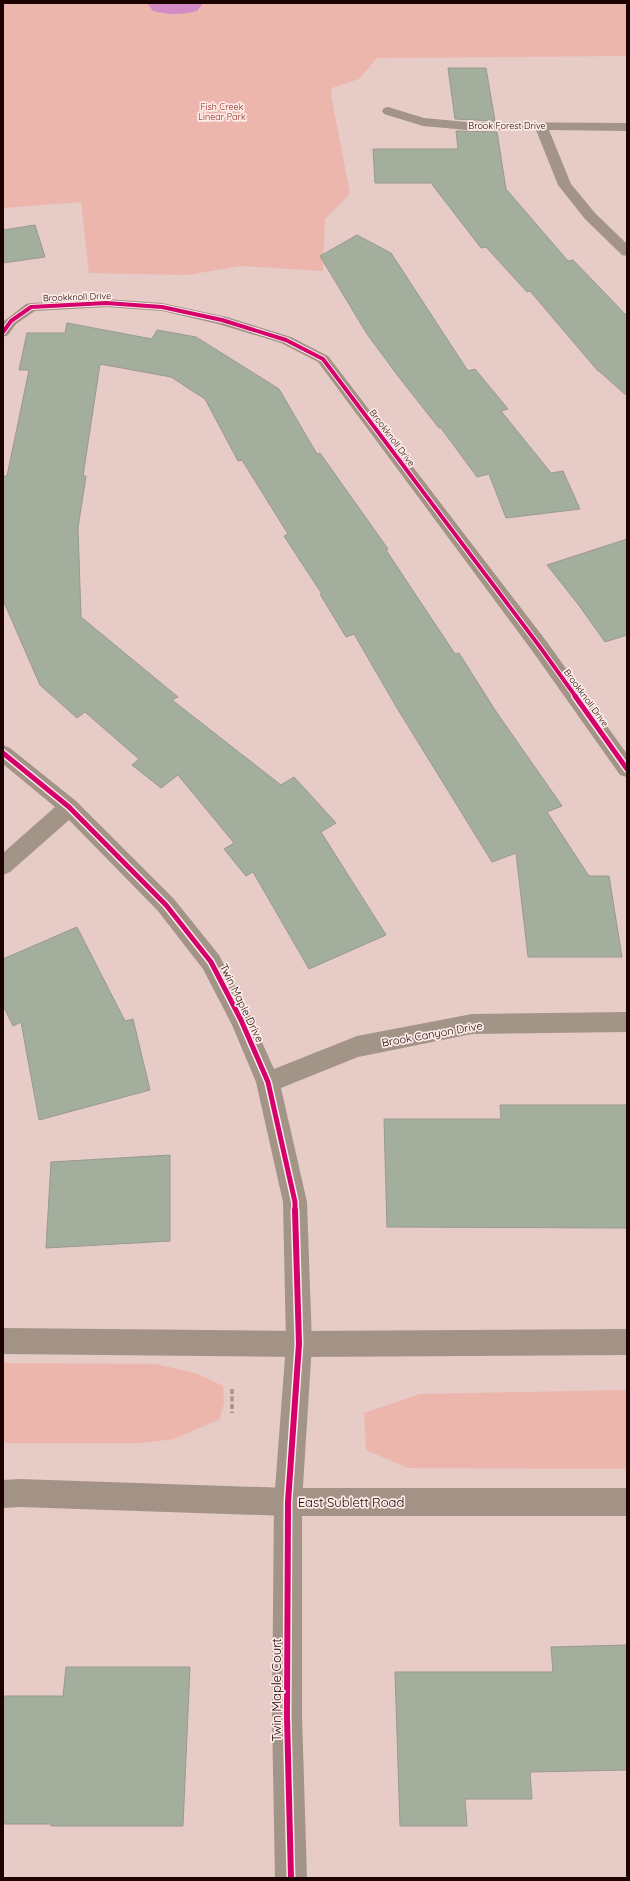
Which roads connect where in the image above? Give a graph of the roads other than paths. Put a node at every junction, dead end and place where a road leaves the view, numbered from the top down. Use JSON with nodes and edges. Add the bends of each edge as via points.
{"nodes":[{"id":1,"x":388,"y":111,"type":"dead end"},
{"id":2,"x":541,"y":126,"type":"junction"},
{"id":3,"x":627,"y":128,"type":"edge"},
{"id":4,"x":627,"y":252,"type":"edge"},
{"id":5,"x":3,"y":332,"type":"edge"},
{"id":6,"x":3,"y":753,"type":"edge"},
{"id":7,"x":627,"y":769,"type":"edge"},
{"id":8,"x":69,"y":807,"type":"junction"},
{"id":9,"x":3,"y":866,"type":"edge"},
{"id":10,"x":627,"y":1022,"type":"edge"},
{"id":11,"x":268,"y":1082,"type":"junction"},
{"id":12,"x":3,"y":1341,"type":"edge"},
{"id":13,"x":627,"y":1342,"type":"edge"},
{"id":14,"x":299,"y":1344,"type":"junction"},
{"id":15,"x":3,"y":1494,"type":"edge"},
{"id":16,"x":288,"y":1502,"type":"junction"},
{"id":17,"x":627,"y":1502,"type":"edge"},
{"id":18,"x":291,"y":1878,"type":"edge"}],
"edges":[{"from":1,"to":2,"type":"street","name":"Brook Forest Drive","via":[[423,122],[467,126]]},
{"from":2,"to":3,"type":"street","name":"Brook Forest Drive"},
{"from":2,"to":4,"type":"street","via":[[565,185],[590,216]]},
{"from":5,"to":7,"type":"street","name":"Brookknoll Drive","via":[[11,321],[31,308],[106,303],[162,308],[222,320],[286,340],[322,359],[540,648]]},
{"from":6,"to":8,"type":"street","name":"Twin Maple Drive"},
{"from":8,"to":9,"type":"street"},
{"from":8,"to":11,"type":"street","name":"Twin Maple Drive","via":[[166,905],[211,962],[241,1020]]},
{"from":10,"to":11,"type":"street","name":"Brook Canyon Drive","via":[[472,1024],[357,1047]]},
{"from":11,"to":14,"type":"street","name":"Twin Maple Drive","via":[[295,1202]]},
{"from":12,"to":14,"type":"main road"},
{"from":13,"to":14,"type":"main road"},
{"from":14,"to":16,"type":"street","name":"Twin Maple Court"},
{"from":15,"to":16,"type":"main road","name":"East Sublett Road"},
{"from":16,"to":17,"type":"main road","name":"East Sublett Road"},
{"from":16,"to":18,"type":"street","name":"Twin Maple Court","via":[[287,1716]]}]}
